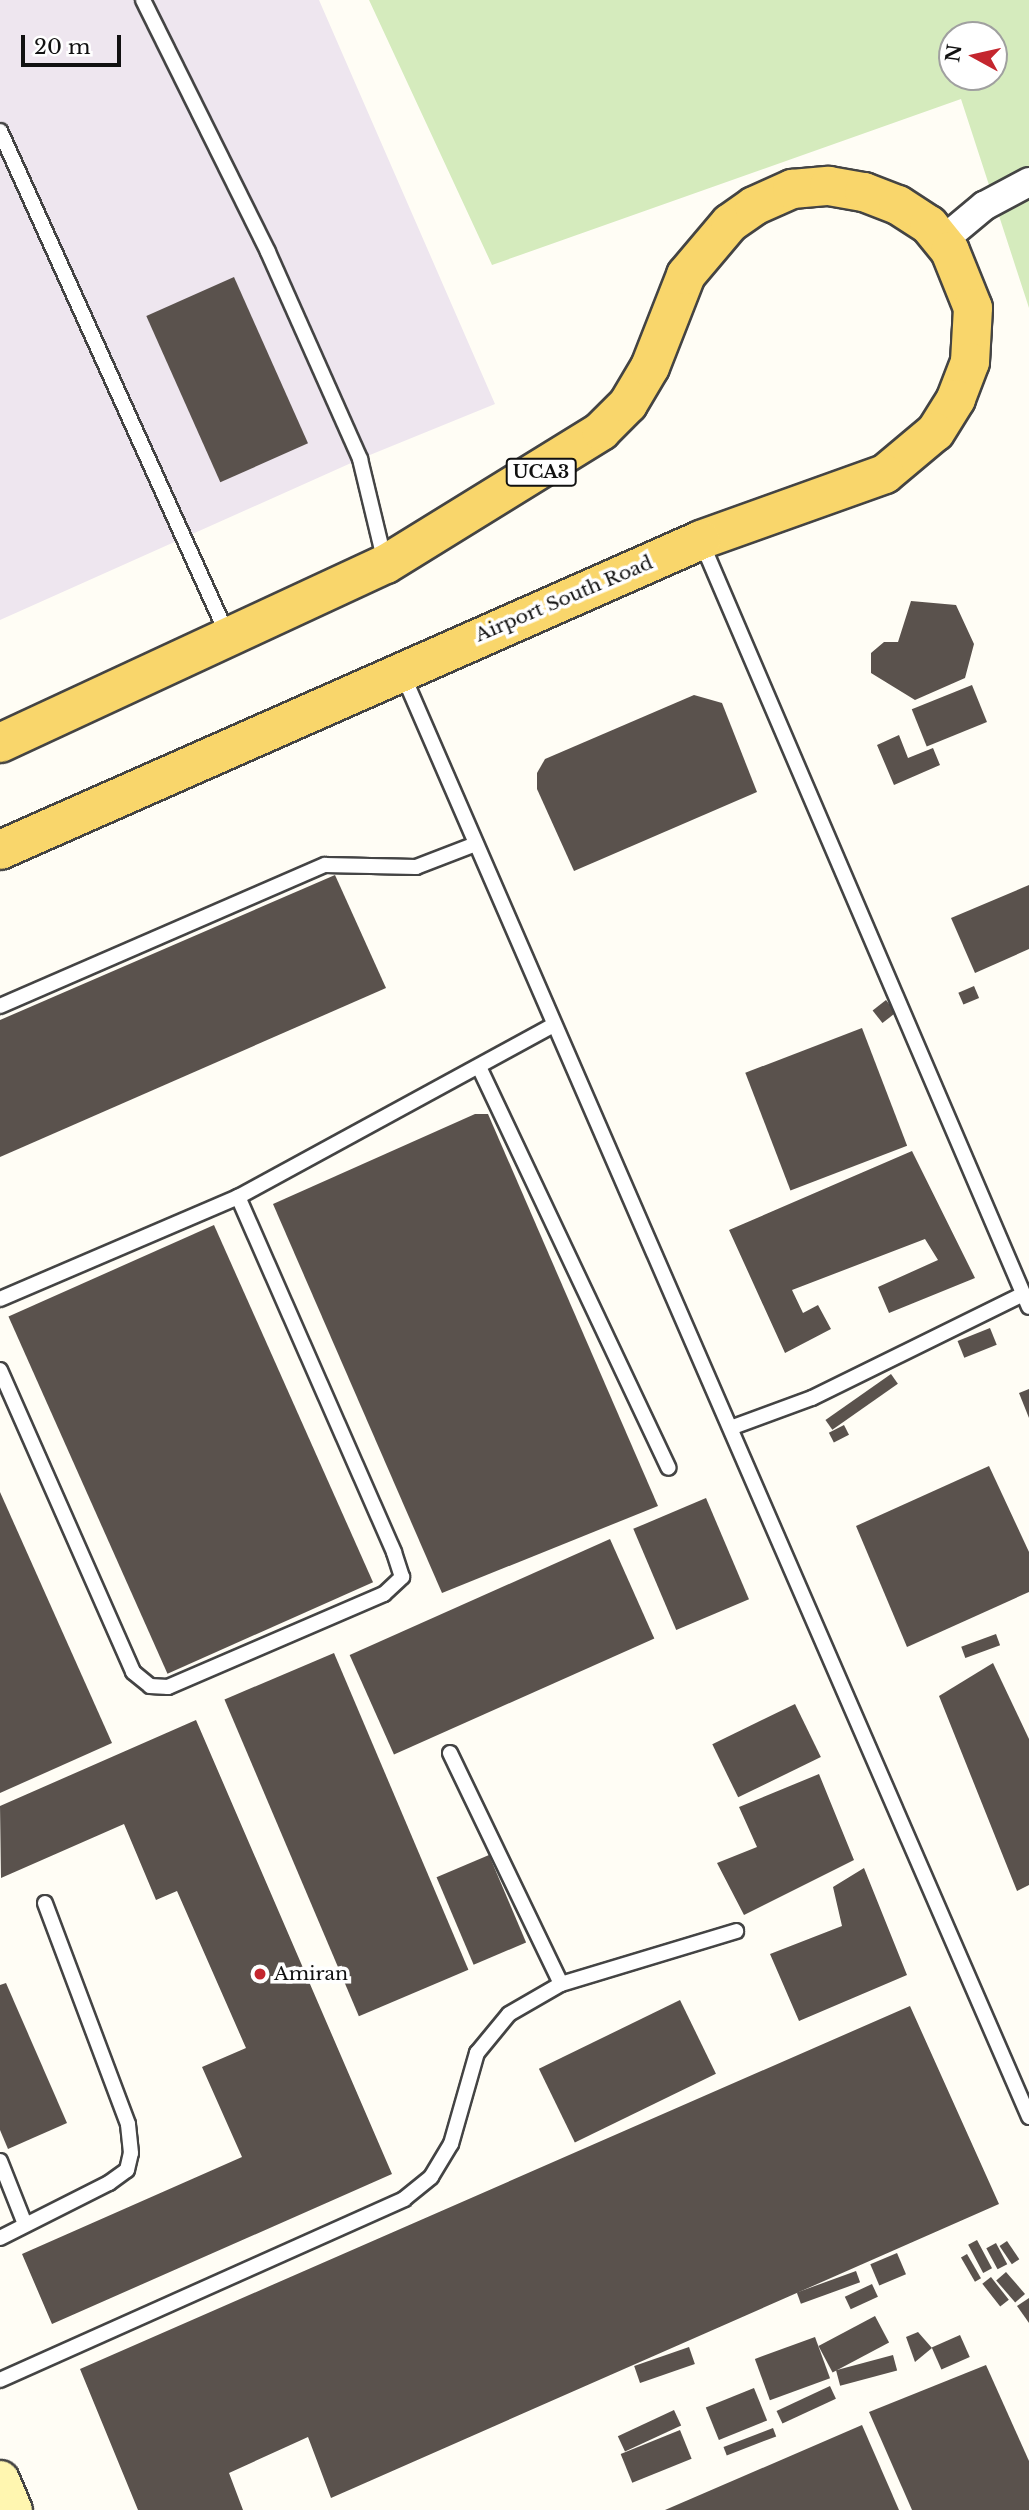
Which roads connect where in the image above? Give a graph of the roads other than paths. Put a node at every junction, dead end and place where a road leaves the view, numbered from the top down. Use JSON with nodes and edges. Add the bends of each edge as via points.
{"nodes":[{"id":1,"x":143,"y":0,"type":"edge"},
{"id":2,"x":0,"y":131,"type":"edge"},
{"id":3,"x":1029,"y":182,"type":"edge"},
{"id":4,"x":942,"y":241,"type":"junction"},
{"id":5,"x":701,"y":540,"type":"junction"},
{"id":6,"x":386,"y":564,"type":"junction"},
{"id":7,"x":230,"y":641,"type":"junction"},
{"id":8,"x":401,"y":670,"type":"junction"},
{"id":9,"x":0,"y":743,"type":"edge"},
{"id":10,"x":475,"y":844,"type":"junction"},
{"id":11,"x":0,"y":850,"type":"edge"},
{"id":12,"x":0,"y":1006,"type":"edge"},
{"id":13,"x":554,"y":1025,"type":"junction"},
{"id":14,"x":480,"y":1069,"type":"junction"},
{"id":15,"x":238,"y":1197,"type":"junction"},
{"id":16,"x":0,"y":1299,"type":"edge"},
{"id":17,"x":1026,"y":1301,"type":"edge"},
{"id":18,"x":0,"y":1370,"type":"edge"},
{"id":19,"x":733,"y":1427,"type":"junction"},
{"id":20,"x":669,"y":1468,"type":"dead end"},
{"id":21,"x":450,"y":1753,"type":"dead end"},
{"id":22,"x":45,"y":1903,"type":"dead end"},
{"id":23,"x":736,"y":1931,"type":"dead end"},
{"id":24,"x":561,"y":1984,"type":"junction"},
{"id":25,"x":1029,"y":2117,"type":"edge"},
{"id":26,"x":0,"y":2161,"type":"edge"},
{"id":27,"x":25,"y":2224,"type":"junction"},
{"id":28,"x":0,"y":2238,"type":"edge"},
{"id":29,"x":0,"y":2380,"type":"edge"},
{"id":30,"x":0,"y":2480,"type":"edge"},
{"id":31,"x":13,"y":2510,"type":"edge"}],
"edges":[{"from":1,"to":6,"type":"lane","via":[[268,252],[360,459]]},
{"from":2,"to":7,"type":"lane"},
{"from":3,"to":4,"type":"street","via":[[984,206]]},
{"from":4,"to":5,"type":"main road","name":"Airport South Road","number":"UCA3","via":[[973,308],[970,362],[956,399],[911,456],[885,474]]},
{"from":4,"to":6,"type":"main road","name":"Airport South Road","number":"UCA3","via":[[898,205],[864,192],[829,186],[792,189],[754,206],[706,248],[686,275],[650,368],[628,404],[601,431]]},
{"from":5,"to":8,"type":"main road","name":"Airport South Road"},
{"from":5,"to":17,"type":"lane"},
{"from":6,"to":7,"type":"main road","name":"Airport South Road","number":"UCA3"},
{"from":7,"to":9,"type":"main road","name":"Airport South Road","number":"UCA3"},
{"from":8,"to":10,"type":"lane"},
{"from":8,"to":11,"type":"main road","name":"Airport South Road"},
{"from":10,"to":12,"type":"lane","via":[[416,867],[326,865]]},
{"from":10,"to":13,"type":"lane"},
{"from":13,"to":14,"type":"lane"},
{"from":13,"to":19,"type":"lane"},
{"from":14,"to":15,"type":"lane"},
{"from":14,"to":20,"type":"lane"},
{"from":15,"to":16,"type":"lane"},
{"from":15,"to":18,"type":"lane","via":[[394,1552],[402,1577],[384,1594],[169,1686],[150,1686],[133,1672]]},
{"from":17,"to":19,"type":"lane","via":[[811,1398]]},
{"from":19,"to":25,"type":"lane"},
{"from":21,"to":24,"type":"lane"},
{"from":22,"to":27,"type":"lane","via":[[128,2124],[131,2152],[127,2170],[109,2183]]},
{"from":23,"to":24,"type":"lane"},
{"from":24,"to":29,"type":"lane","via":[[509,2014],[477,2053],[451,2144],[431,2177],[404,2199]]},
{"from":26,"to":27,"type":"lane"},
{"from":27,"to":28,"type":"lane"},
{"from":30,"to":31,"type":"main road"}]}
